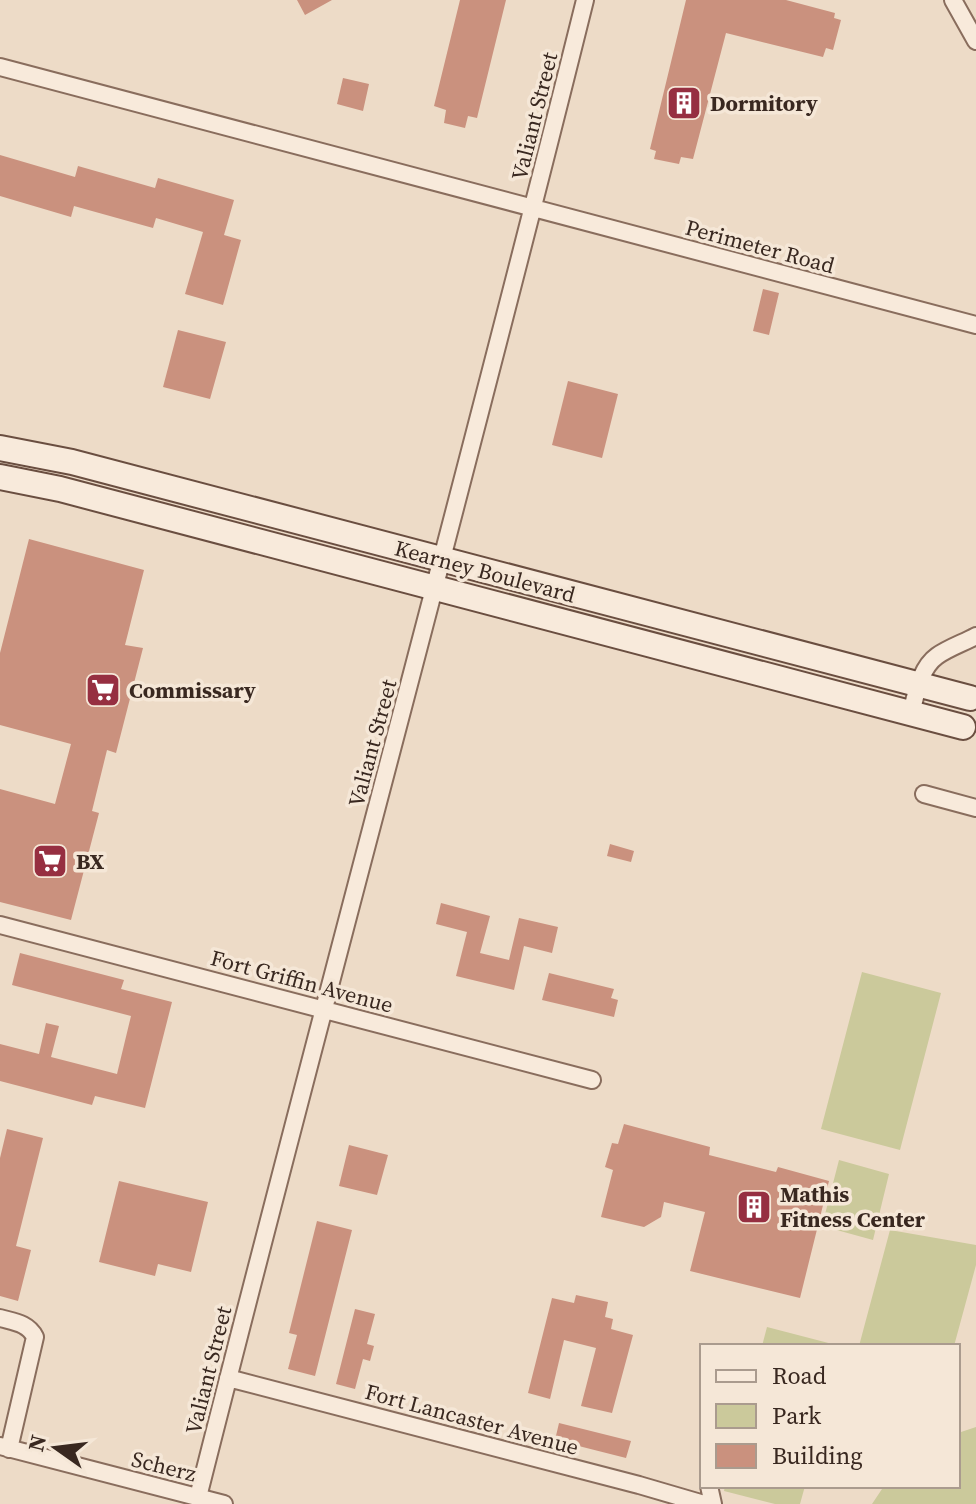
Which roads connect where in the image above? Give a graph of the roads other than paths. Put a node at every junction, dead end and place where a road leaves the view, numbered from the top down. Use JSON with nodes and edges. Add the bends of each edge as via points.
{"nodes":[{"id":1,"x":585,"y":0,"type":"edge"},
{"id":2,"x":953,"y":0,"type":"edge"},
{"id":3,"x":976,"y":41,"type":"edge"},
{"id":4,"x":0,"y":67,"type":"edge"},
{"id":5,"x":534,"y":209,"type":"junction"},
{"id":6,"x":976,"y":325,"type":"edge"},
{"id":7,"x":0,"y":448,"type":"edge"},
{"id":8,"x":0,"y":477,"type":"edge"},
{"id":9,"x":442,"y":560,"type":"junction"},
{"id":10,"x":435,"y":588,"type":"junction"},
{"id":11,"x":976,"y":636,"type":"edge"},
{"id":12,"x":919,"y":684,"type":"junction"},
{"id":13,"x":970,"y":698,"type":"dead end"},
{"id":14,"x":911,"y":713,"type":"junction"},
{"id":15,"x":963,"y":727,"type":"dead end"},
{"id":16,"x":924,"y":794,"type":"dead end"},
{"id":17,"x":976,"y":808,"type":"edge"},
{"id":18,"x":0,"y":925,"type":"edge"},
{"id":19,"x":323,"y":1010,"type":"junction"},
{"id":20,"x":592,"y":1080,"type":"dead end"},
{"id":21,"x":0,"y":1318,"type":"edge"},
{"id":22,"x":228,"y":1378,"type":"junction"},
{"id":23,"x":4,"y":1448,"type":"edge"},
{"id":24,"x":198,"y":1497,"type":"junction"},
{"id":25,"x":224,"y":1504,"type":"edge"},
{"id":26,"x":704,"y":1504,"type":"edge"}],
"edges":[{"from":1,"to":5,"type":"street","name":"Valiant Street"},
{"from":2,"to":3,"type":"street"},
{"from":4,"to":5,"type":"street","name":"Perimeter Road"},
{"from":5,"to":6,"type":"street","name":"Perimeter Road"},
{"from":5,"to":9,"type":"street","name":"Valiant Street"},
{"from":7,"to":9,"type":"street","name":"Kearney Boulevard","via":[[72,462]]},
{"from":8,"to":10,"type":"street","name":"Kearney Boulevard"},
{"from":9,"to":10,"type":"street","name":"Valiant Street"},
{"from":9,"to":12,"type":"street","name":"Kearney Boulevard"},
{"from":10,"to":14,"type":"street","name":"Kearney Boulevard"},
{"from":10,"to":19,"type":"street","name":"Valiant Street"},
{"from":11,"to":12,"type":"street","via":[[937,656]]},
{"from":12,"to":13,"type":"street","name":"Kearney Boulevard"},
{"from":12,"to":14,"type":"street"},
{"from":14,"to":15,"type":"street","name":"Kearney Boulevard"},
{"from":16,"to":17,"type":"street"},
{"from":18,"to":19,"type":"street","name":"Fort Griffin Avenue"},
{"from":19,"to":20,"type":"street","name":"Fort Griffin Avenue"},
{"from":19,"to":22,"type":"street","name":"Valiant Street"},
{"from":21,"to":23,"type":"street","via":[[25,1325],[35,1337]]},
{"from":22,"to":24,"type":"street","name":"Valiant Street"},
{"from":22,"to":26,"type":"street","name":"Fort Lancaster Avenue"},
{"from":23,"to":24,"type":"street","name":"Scherz"},
{"from":24,"to":25,"type":"street","name":"Scherz"}]}
